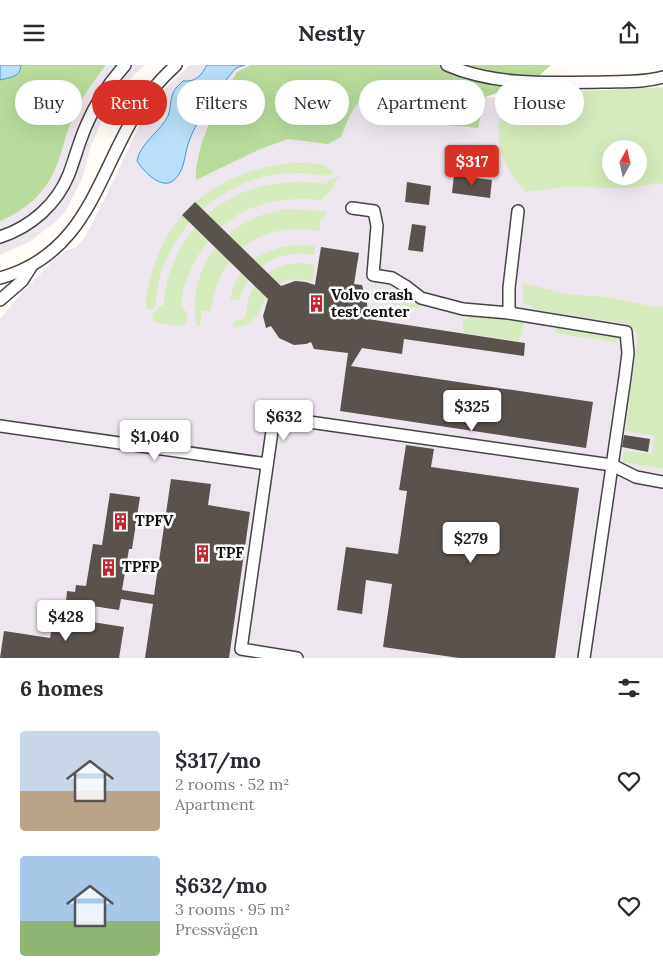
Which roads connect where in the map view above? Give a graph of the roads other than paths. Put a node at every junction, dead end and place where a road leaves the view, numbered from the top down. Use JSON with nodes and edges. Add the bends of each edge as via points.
{"nodes":[{"id":1,"x":125,"y":65,"type":"edge"},
{"id":2,"x":176,"y":65,"type":"edge"},
{"id":3,"x":447,"y":65,"type":"edge"},
{"id":4,"x":663,"y":77,"type":"edge"},
{"id":5,"x":352,"y":208,"type":"dead end"},
{"id":6,"x":518,"y":211,"type":"dead end"},
{"id":7,"x":0,"y":237,"type":"edge"},
{"id":8,"x":31,"y":267,"type":"junction"},
{"id":9,"x":0,"y":278,"type":"edge"},
{"id":10,"x":0,"y":300,"type":"edge"},
{"id":11,"x":509,"y":313,"type":"junction"},
{"id":12,"x":0,"y":426,"type":"edge"},
{"id":13,"x":267,"y":464,"type":"junction"},
{"id":14,"x":612,"y":465,"type":"junction"},
{"id":15,"x":663,"y":482,"type":"edge"},
{"id":16,"x":260,"y":655,"type":"edge"},
{"id":17,"x":297,"y":658,"type":"edge"},
{"id":18,"x":584,"y":658,"type":"edge"}],
"edges":[{"from":1,"to":7,"type":"street","via":[[94,109],[67,179],[57,196],[30,222]]},
{"from":2,"to":8,"type":"street","via":[[138,109],[81,219],[58,246]]},
{"from":3,"to":4,"type":"street","via":[[488,78],[513,81],[651,81]]},
{"from":5,"to":11,"type":"street","via":[[374,211],[377,225],[373,275],[392,278],[421,298],[463,309]]},
{"from":6,"to":11,"type":"street"},
{"from":8,"to":9,"type":"street"},
{"from":8,"to":10,"type":"street","via":[[22,281]]},
{"from":11,"to":14,"type":"street","via":[[626,332],[627,361]]},
{"from":12,"to":13,"type":"street"},
{"from":13,"to":14,"type":"street","via":[[274,417]]},
{"from":13,"to":16,"type":"street","via":[[241,649]]},
{"from":14,"to":15,"type":"street","via":[[636,477]]},
{"from":14,"to":18,"type":"street"},
{"from":16,"to":17,"type":"street"}]}
